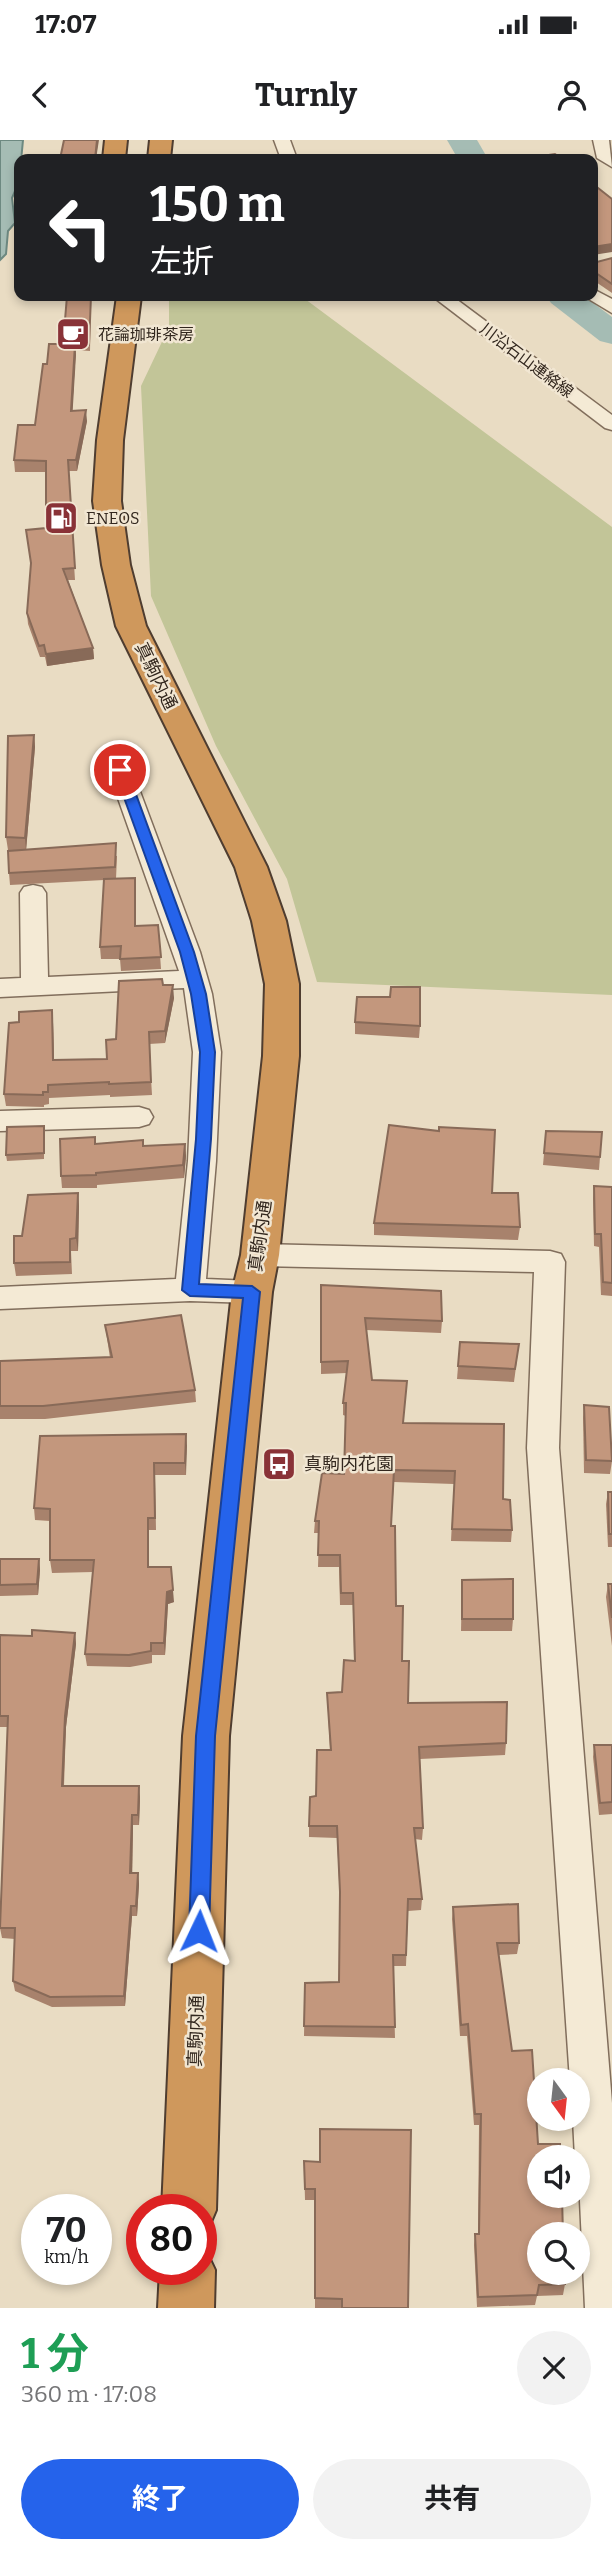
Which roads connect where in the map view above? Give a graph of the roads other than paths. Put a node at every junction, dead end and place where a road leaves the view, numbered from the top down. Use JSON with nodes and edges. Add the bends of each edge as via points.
{"nodes":[{"id":1,"x":605,"y":144,"type":"edge"},
{"id":2,"x":612,"y":162,"type":"edge"},
{"id":3,"x":128,"y":301,"type":"edge"},
{"id":4,"x":448,"y":301,"type":"edge"},
{"id":5,"x":150,"y":312,"type":"edge"},
{"id":6,"x":102,"y":320,"type":"dead end"},
{"id":7,"x":612,"y":424,"type":"edge"},
{"id":8,"x":110,"y":440,"type":"junction"},
{"id":9,"x":120,"y":770,"type":"dead end"},
{"id":10,"x":33,"y":893,"type":"dead end"},
{"id":11,"x":195,"y":979,"type":"junction"},
{"id":12,"x":35,"y":987,"type":"junction"},
{"id":13,"x":0,"y":988,"type":"edge"},
{"id":14,"x":139,"y":1117,"type":"dead end"},
{"id":15,"x":0,"y":1121,"type":"edge"},
{"id":16,"x":256,"y":1274,"type":"junction"},
{"id":17,"x":190,"y":1290,"type":"junction"},
{"id":18,"x":0,"y":1298,"type":"edge"},
{"id":19,"x":191,"y":2194,"type":"edge"},
{"id":20,"x":187,"y":2285,"type":"edge"},
{"id":21,"x":186,"y":2308,"type":"edge"},
{"id":22,"x":607,"y":2308,"type":"edge"}],
"edges":[{"from":1,"to":2,"type":"street","via":[[603,154]]},
{"from":3,"to":8,"type":"highway","name":"真駒内通"},
{"from":4,"to":7,"type":"street","name":"川沿石山連絡線"},
{"from":5,"to":8,"type":"highway"},
{"from":6,"to":8,"type":"highway","via":[[97,382]]},
{"from":8,"to":16,"type":"highway","name":"真駒内通","via":[[107,501],[131,626],[251,867],[269,920],[282,984],[281,1056]]},
{"from":9,"to":11,"type":"street"},
{"from":10,"to":12,"type":"street"},
{"from":11,"to":12,"type":"street"},
{"from":11,"to":17,"type":"street","via":[[207,1073]]},
{"from":12,"to":13,"type":"street"},
{"from":14,"to":15,"type":"street"},
{"from":16,"to":17,"type":"street"},
{"from":16,"to":19,"type":"highway","name":"真駒内通","via":[[206,1736]]},
{"from":16,"to":22,"type":"street","via":[[550,1262],[544,1448]]},
{"from":17,"to":18,"type":"street"},
{"from":20,"to":21,"type":"highway"}]}
